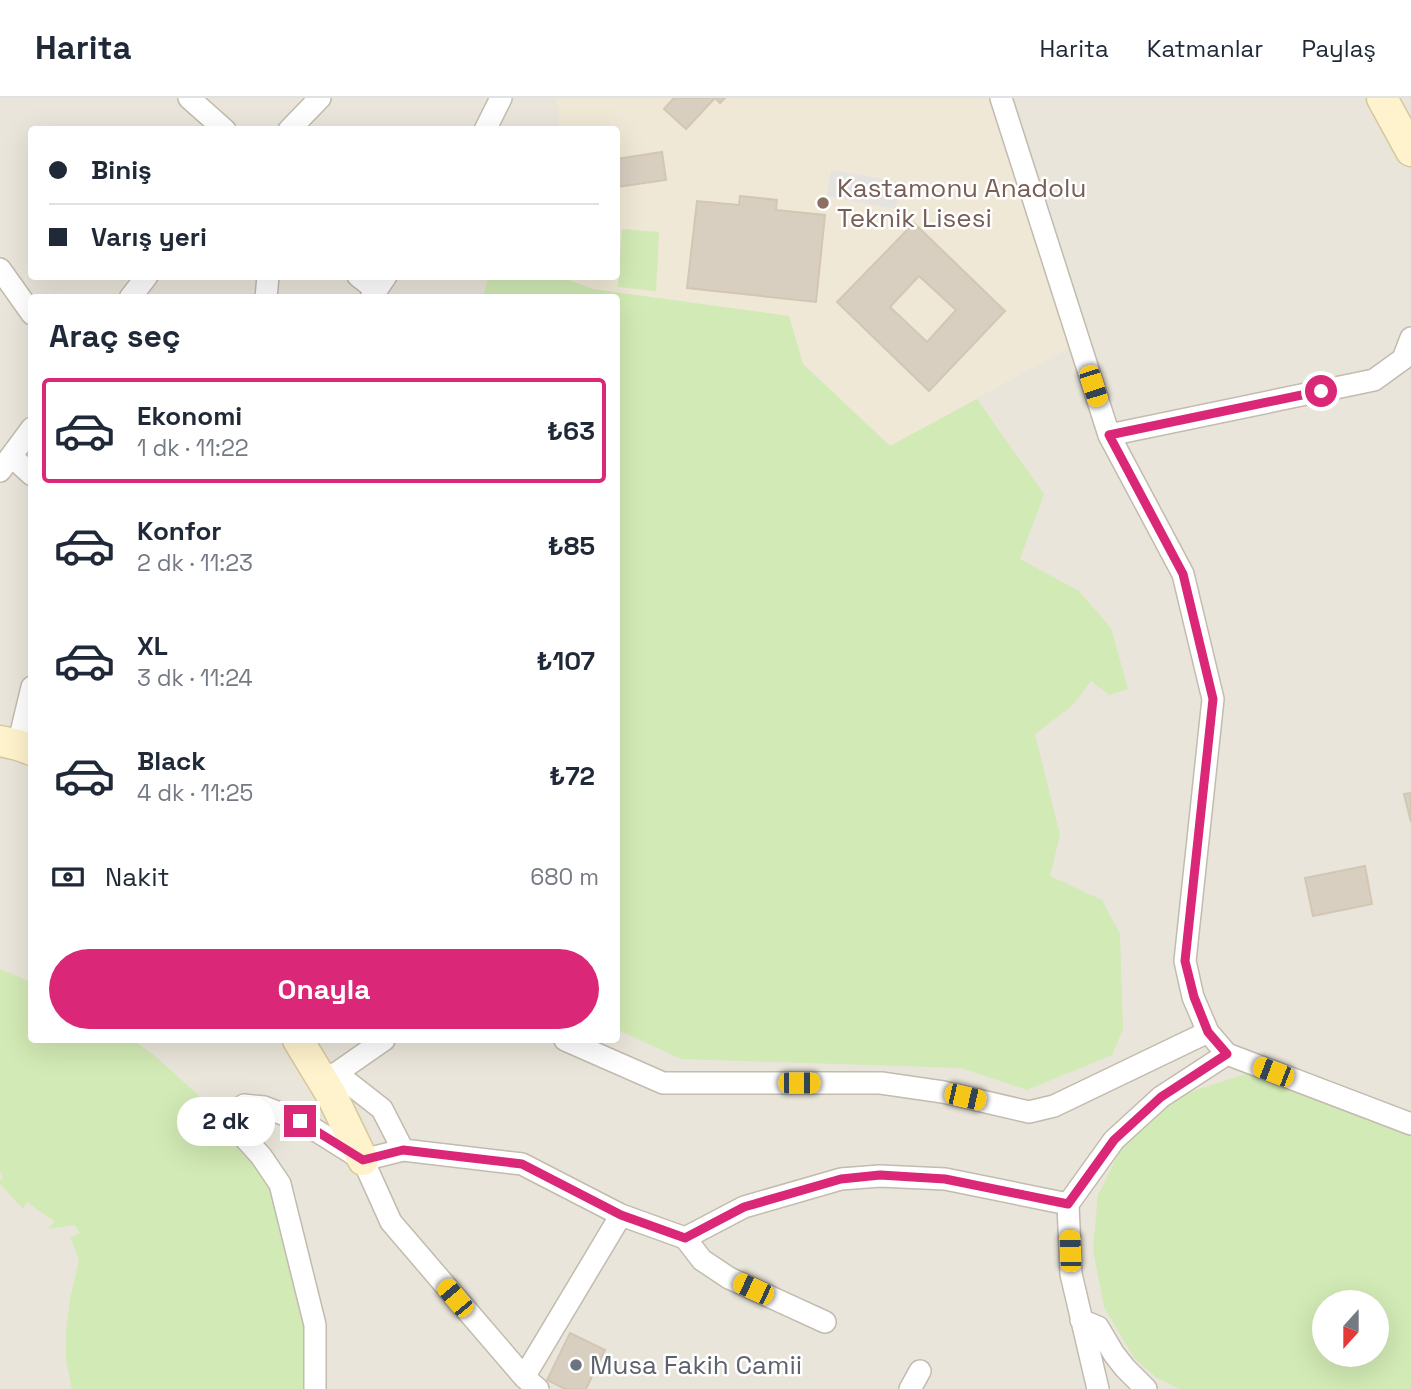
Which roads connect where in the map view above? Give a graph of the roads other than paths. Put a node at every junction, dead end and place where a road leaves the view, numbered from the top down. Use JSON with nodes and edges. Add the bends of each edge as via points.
{"nodes":[{"id":1,"x":189,"y":98,"type":"edge"},
{"id":2,"x":320,"y":98,"type":"edge"},
{"id":3,"x":501,"y":98,"type":"edge"},
{"id":4,"x":1001,"y":98,"type":"edge"},
{"id":5,"x":1382,"y":98,"type":"edge"},
{"id":6,"x":220,"y":126,"type":"edge"},
{"id":7,"x":293,"y":126,"type":"edge"},
{"id":8,"x":487,"y":126,"type":"edge"},
{"id":9,"x":1411,"y":150,"type":"edge"},
{"id":10,"x":0,"y":269,"type":"edge"},
{"id":11,"x":144,"y":280,"type":"edge"},
{"id":12,"x":133,"y":294,"type":"edge"},
{"id":13,"x":28,"y":308,"type":"edge"},
{"id":14,"x":1411,"y":338,"type":"edge"},
{"id":15,"x":28,"y":433,"type":"edge"},
{"id":16,"x":1109,"y":435,"type":"junction"},
{"id":17,"x":6,"y":463,"type":"edge"},
{"id":18,"x":28,"y":473,"type":"edge"},
{"id":19,"x":28,"y":702,"type":"edge"},
{"id":20,"x":16,"y":745,"type":"edge"},
{"id":21,"x":1208,"y":1032,"type":"junction"},
{"id":22,"x":301,"y":1043,"type":"edge"},
{"id":23,"x":380,"y":1043,"type":"edge"},
{"id":24,"x":572,"y":1043,"type":"edge"},
{"id":25,"x":1227,"y":1054,"type":"junction"},
{"id":26,"x":330,"y":1078,"type":"junction"},
{"id":27,"x":1411,"y":1125,"type":"edge"},
{"id":28,"x":403,"y":1150,"type":"junction"},
{"id":29,"x":363,"y":1160,"type":"junction"},
{"id":30,"x":1068,"y":1204,"type":"junction"},
{"id":31,"x":621,"y":1215,"type":"junction"},
{"id":32,"x":685,"y":1238,"type":"junction"},
{"id":33,"x":1081,"y":1320,"type":"junction"},
{"id":34,"x":825,"y":1322,"type":"dead end"},
{"id":35,"x":531,"y":1383,"type":"edge"},
{"id":36,"x":315,"y":1389,"type":"edge"},
{"id":37,"x":1098,"y":1389,"type":"edge"},
{"id":38,"x":1146,"y":1389,"type":"edge"}],
"edges":[{"from":1,"to":6,"type":"street"},
{"from":2,"to":7,"type":"street"},
{"from":3,"to":8,"type":"street"},
{"from":4,"to":16,"type":"street"},
{"from":5,"to":9,"type":"main road"},
{"from":10,"to":13,"type":"street"},
{"from":11,"to":12,"type":"street"},
{"from":14,"to":16,"type":"street","via":[[1403,359],[1374,380]]},
{"from":15,"to":17,"type":"street"},
{"from":16,"to":21,"type":"street","via":[[1183,574],[1213,699],[1185,961]]},
{"from":17,"to":18,"type":"street"},
{"from":19,"to":20,"type":"street"},
{"from":21,"to":24,"type":"street","via":[[1054,1106],[1029,1112],[881,1083],[663,1083]]},
{"from":21,"to":25,"type":"street"},
{"from":22,"to":26,"type":"main road"},
{"from":23,"to":26,"type":"street"},
{"from":25,"to":27,"type":"street"},
{"from":25,"to":30,"type":"street","via":[[1161,1097],[1114,1140]]},
{"from":26,"to":28,"type":"street","via":[[382,1109]]},
{"from":26,"to":29,"type":"main road"},
{"from":28,"to":29,"type":"street"},
{"from":28,"to":31,"type":"street","via":[[522,1164]]},
{"from":29,"to":35,"type":"street","via":[[391,1222]]},
{"from":29,"to":36,"type":"street","via":[[300,1121],[264,1107],[244,1105],[233,1114],[233,1125],[280,1184],[315,1325]]},
{"from":30,"to":32,"type":"street","via":[[945,1179],[880,1175],[841,1179],[744,1207]]},
{"from":30,"to":33,"type":"street","via":[[1071,1274]]},
{"from":31,"to":32,"type":"street"},
{"from":31,"to":35,"type":"street"},
{"from":32,"to":34,"type":"street","via":[[702,1260],[729,1278]]},
{"from":33,"to":37,"type":"street"},
{"from":33,"to":38,"type":"street","via":[[1098,1327],[1114,1354]]}]}
